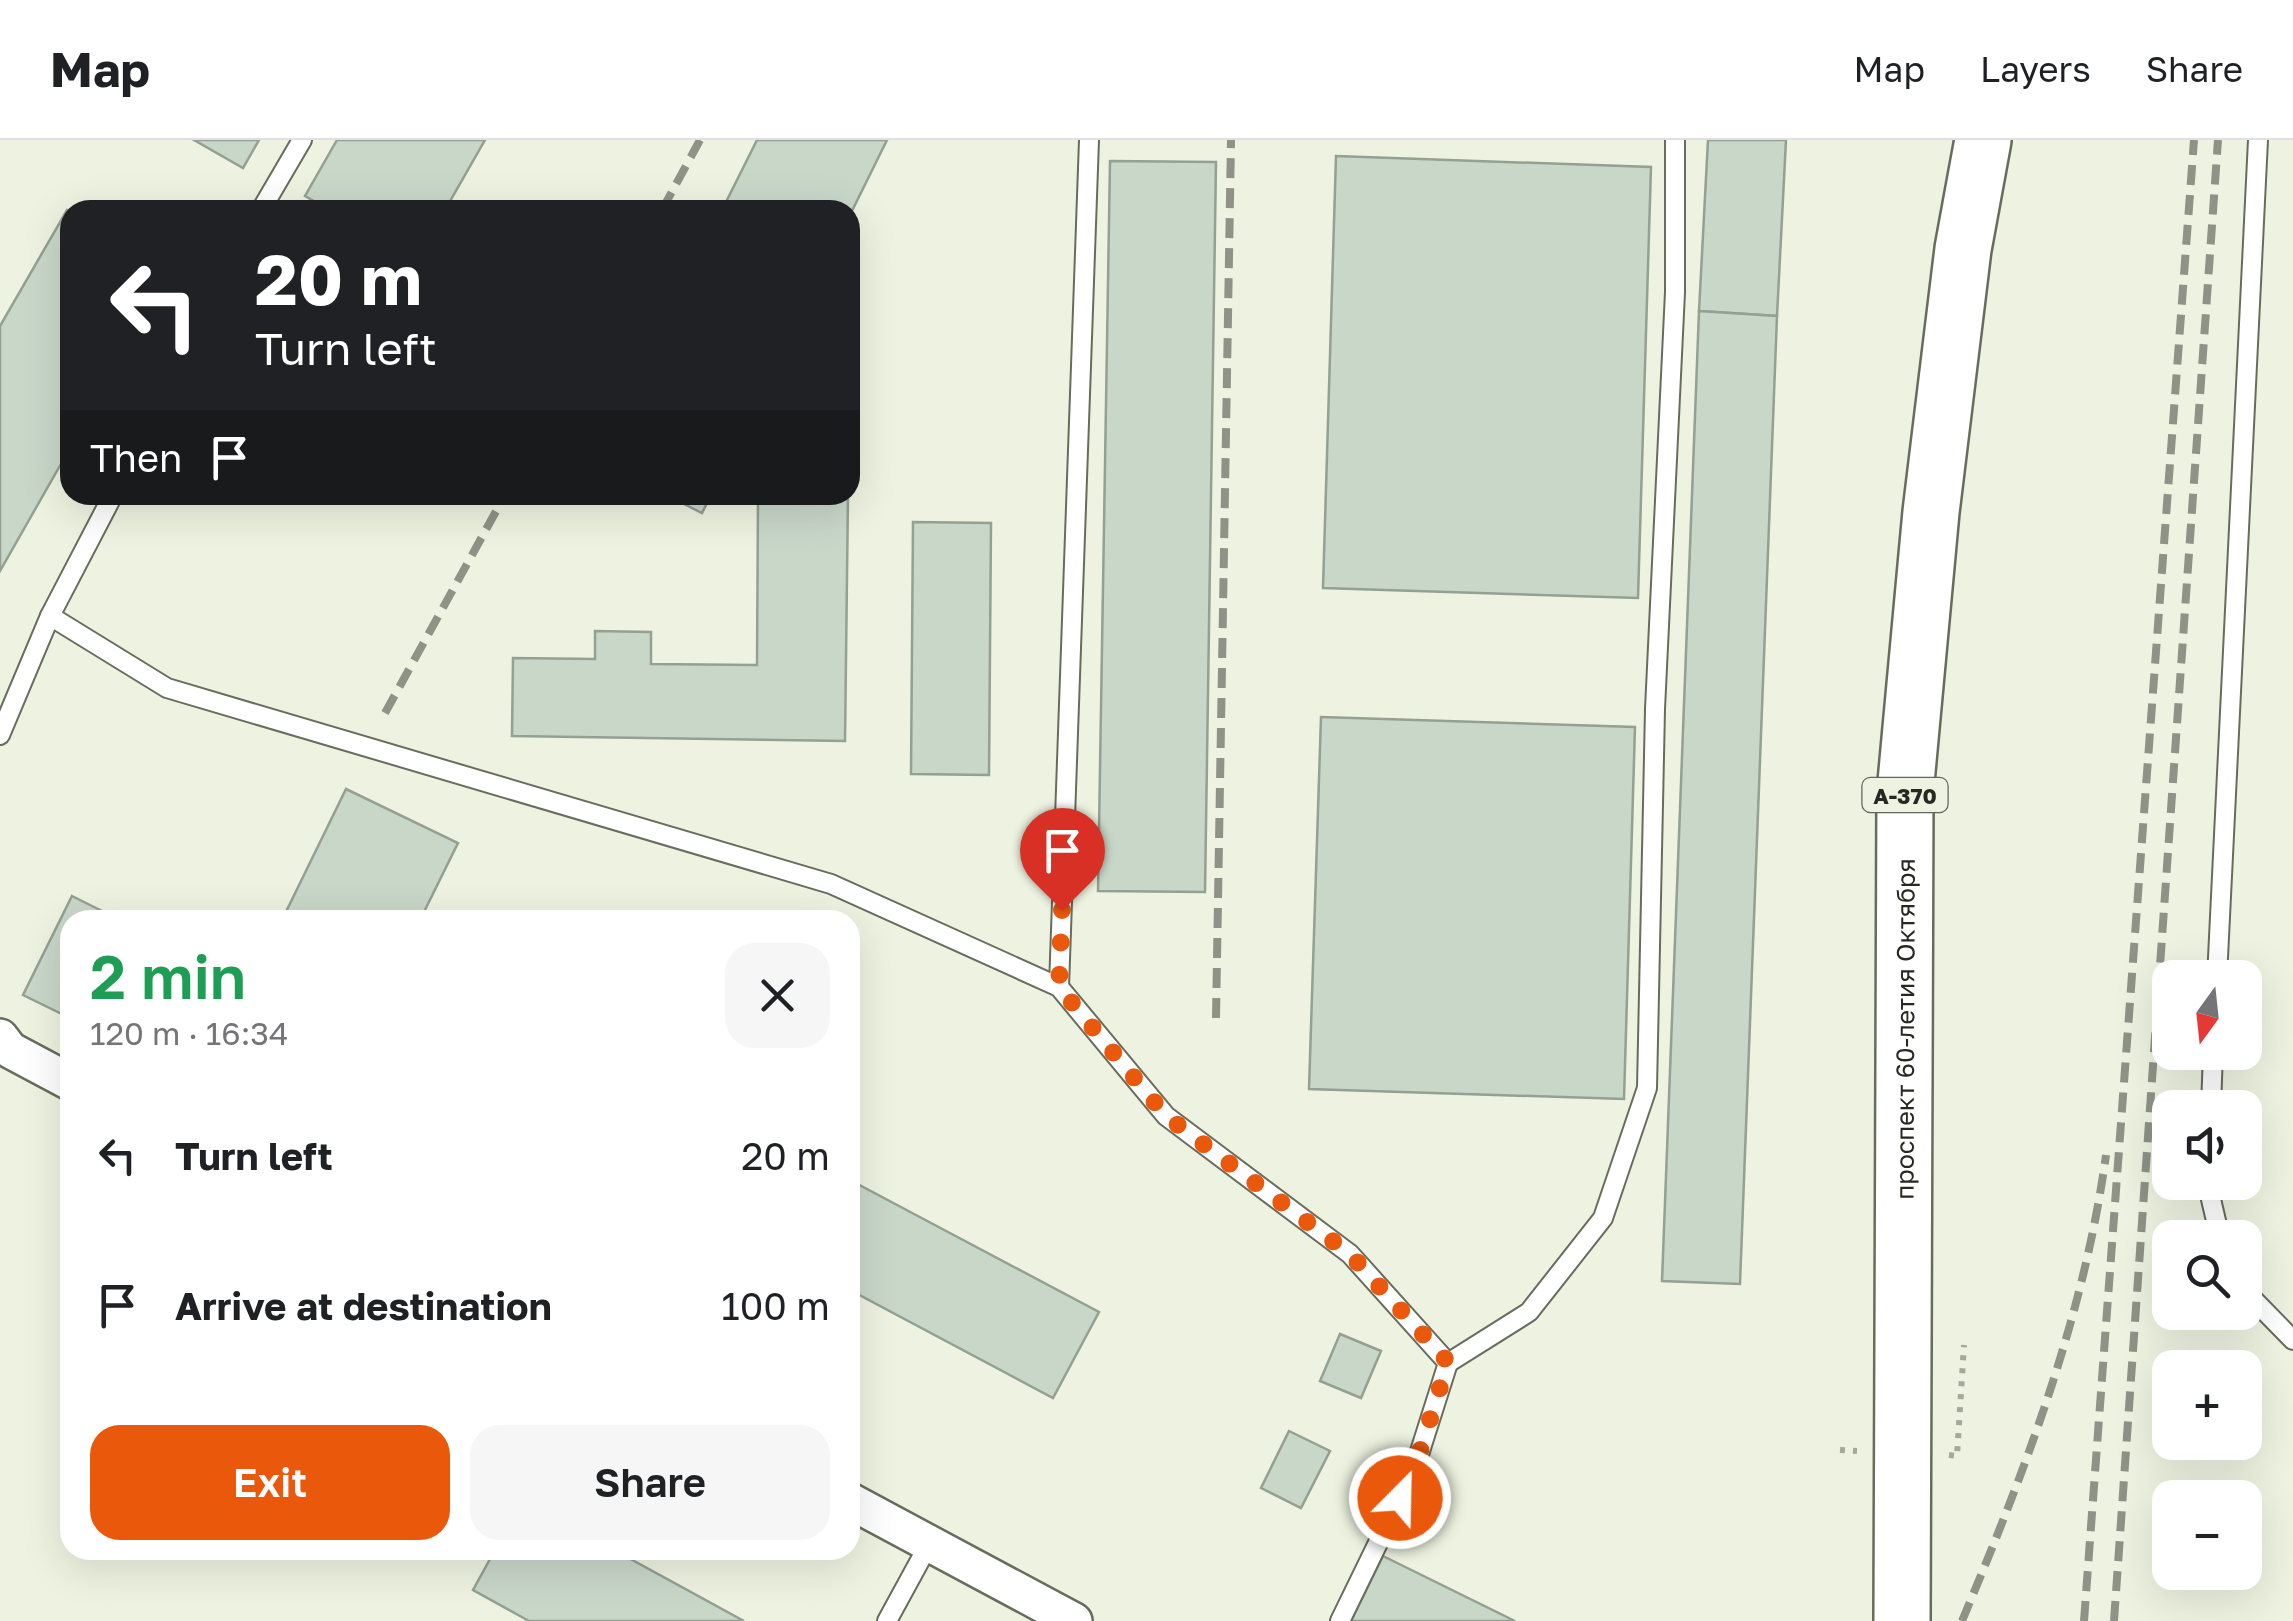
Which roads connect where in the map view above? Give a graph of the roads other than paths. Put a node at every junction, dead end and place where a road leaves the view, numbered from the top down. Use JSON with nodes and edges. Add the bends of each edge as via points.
{"nodes":[{"id":1,"x":302,"y":140,"type":"edge"},
{"id":2,"x":1089,"y":140,"type":"edge"},
{"id":3,"x":1676,"y":140,"type":"edge"},
{"id":4,"x":1983,"y":140,"type":"edge"},
{"id":5,"x":2258,"y":140,"type":"edge"},
{"id":6,"x":267,"y":200,"type":"edge"},
{"id":7,"x":108,"y":505,"type":"edge"},
{"id":8,"x":50,"y":616,"type":"junction"},
{"id":9,"x":0,"y":736,"type":"edge"},
{"id":10,"x":2218,"y":960,"type":"edge"},
{"id":11,"x":1059,"y":987,"type":"junction"},
{"id":12,"x":3,"y":1052,"type":"edge"},
{"id":13,"x":60,"y":1078,"type":"edge"},
{"id":14,"x":2262,"y":1308,"type":"edge"},
{"id":15,"x":2293,"y":1340,"type":"edge"},
{"id":16,"x":1448,"y":1362,"type":"junction"},
{"id":17,"x":860,"y":1507,"type":"edge"},
{"id":18,"x":928,"y":1544,"type":"junction"},
{"id":19,"x":887,"y":1621,"type":"edge"},
{"id":20,"x":1074,"y":1621,"type":"edge"},
{"id":21,"x":1340,"y":1621,"type":"edge"},
{"id":22,"x":1902,"y":1621,"type":"edge"}],
"edges":[{"from":1,"to":6,"type":"lane"},
{"from":2,"to":11,"type":"lane"},
{"from":3,"to":16,"type":"lane","via":[[1648,1088],[1604,1218],[1529,1312]]},
{"from":4,"to":22,"type":"highway","name":"проспект 60-летия Октября","number":"А-370","via":[[1933,493],[1905,793]]},
{"from":5,"to":10,"type":"lane"},
{"from":7,"to":8,"type":"lane"},
{"from":8,"to":9,"type":"lane"},
{"from":8,"to":11,"type":"lane","via":[[167,688],[830,884]]},
{"from":11,"to":16,"type":"lane","via":[[1166,1116],[1350,1254]]},
{"from":12,"to":13,"type":"street"},
{"from":14,"to":15,"type":"lane"},
{"from":16,"to":21,"type":"lane","via":[[1415,1467]]},
{"from":17,"to":18,"type":"street"},
{"from":18,"to":19,"type":"lane"},
{"from":18,"to":20,"type":"street"}]}
